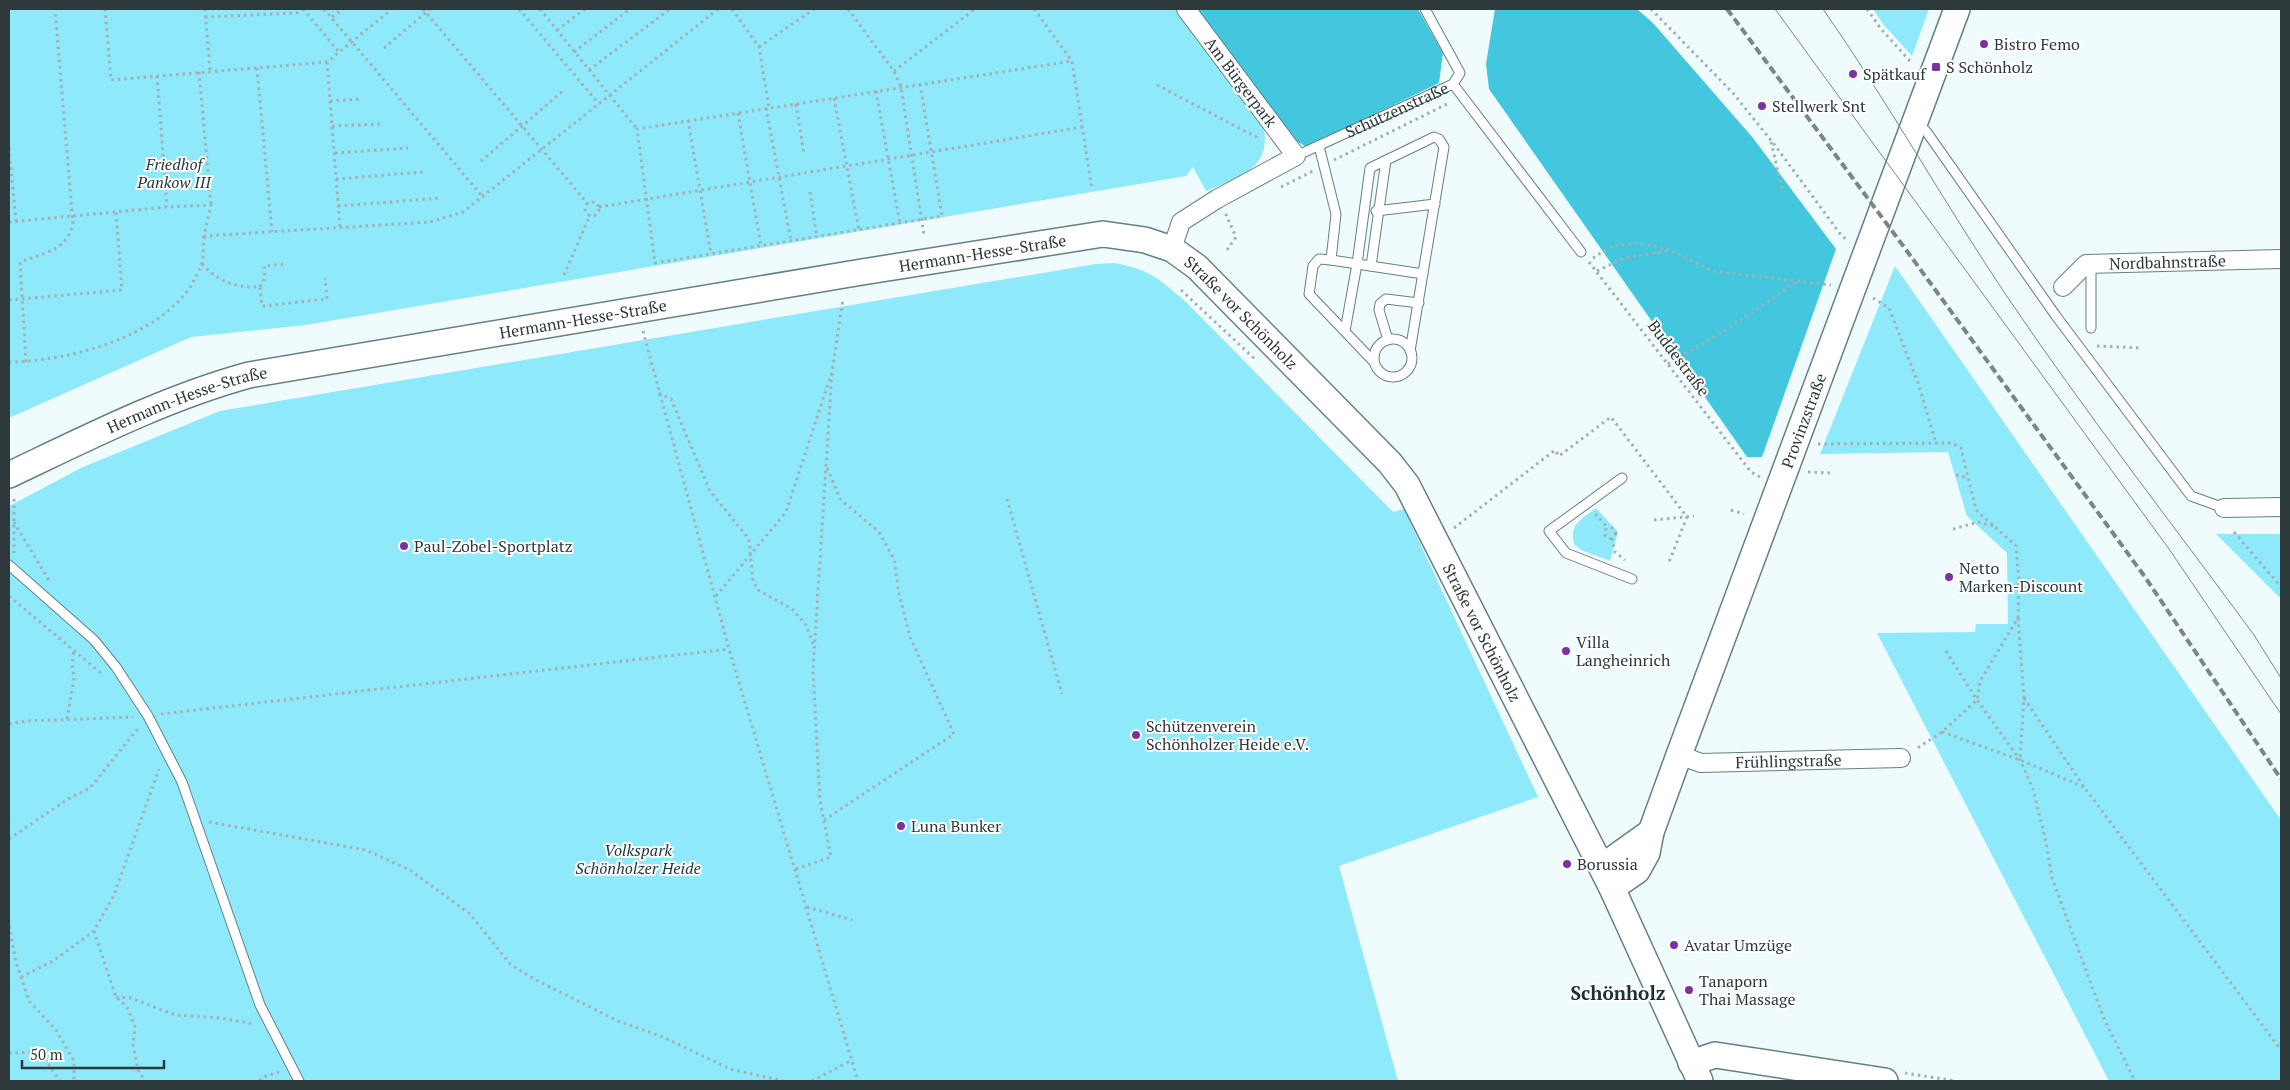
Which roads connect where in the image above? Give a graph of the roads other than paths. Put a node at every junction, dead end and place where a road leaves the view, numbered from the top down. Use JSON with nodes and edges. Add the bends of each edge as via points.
{"nodes":[{"id":1,"x":1186,"y":9,"type":"edge"},
{"id":2,"x":1425,"y":9,"type":"edge"},
{"id":3,"x":1957,"y":9,"type":"edge"},
{"id":4,"x":1453,"y":84,"type":"junction"},
{"id":5,"x":1915,"y":122,"type":"junction"},
{"id":6,"x":1319,"y":146,"type":"junction"},
{"id":7,"x":1296,"y":156,"type":"junction"},
{"id":8,"x":1386,"y":160,"type":"junction"},
{"id":9,"x":1435,"y":204,"type":"junction"},
{"id":10,"x":1379,"y":211,"type":"junction"},
{"id":11,"x":1365,"y":213,"type":"junction"},
{"id":12,"x":1172,"y":249,"type":"junction"},
{"id":13,"x":1581,"y":252,"type":"road end"},
{"id":14,"x":2281,"y":259,"type":"edge"},
{"id":15,"x":1331,"y":260,"type":"junction"},
{"id":16,"x":1357,"y":264,"type":"junction"},
{"id":17,"x":2091,"y":264,"type":"junction"},
{"id":18,"x":1371,"y":266,"type":"junction"},
{"id":19,"x":1424,"y":274,"type":"junction"},
{"id":20,"x":2063,"y":287,"type":"dead end"},
{"id":21,"x":1419,"y":303,"type":"junction"},
{"id":22,"x":2091,"y":328,"type":"road end"},
{"id":23,"x":1345,"y":331,"type":"junction"},
{"id":24,"x":1388,"y":340,"type":"junction"},
{"id":25,"x":1410,"y":351,"type":"junction"},
{"id":26,"x":1374,"y":362,"type":"junction"},
{"id":27,"x":1622,"y":478,"type":"dead end"},
{"id":28,"x":11,"y":487,"type":"edge"},
{"id":29,"x":2281,"y":507,"type":"edge"},
{"id":30,"x":2224,"y":508,"type":"joint"},
{"id":31,"x":11,"y":567,"type":"edge"},
{"id":32,"x":1632,"y":579,"type":"dead end"},
{"id":33,"x":1679,"y":755,"type":"junction"},
{"id":34,"x":1901,"y":758,"type":"road end"},
{"id":35,"x":1607,"y":877,"type":"junction"},
{"id":36,"x":1695,"y":1072,"type":"edge"},
{"id":37,"x":299,"y":1081,"type":"edge"},
{"id":38,"x":1885,"y":1081,"type":"edge"}],
"edges":[{"from":1,"to":7,"type":"street","name":"Am Bürgerpark"},
{"from":2,"to":4,"type":"lane","via":[[1460,73]]},
{"from":3,"to":5,"type":"main road","name":"Provinzstraße"},
{"from":4,"to":6,"type":"lane","name":"Schützenstraße"},
{"from":4,"to":13,"type":"lane","name":"Schützenstraße"},
{"from":5,"to":30,"type":"lane","via":[[1926,131],[2056,316],[2191,496]]},
{"from":5,"to":33,"type":"main road","name":"Provinzstraße"},
{"from":6,"to":7,"type":"lane","name":"Schützenstraße"},
{"from":6,"to":15,"type":"lane","via":[[1336,214]]},
{"from":7,"to":12,"type":"street","name":"Schützenstraße","via":[[1181,222]]},
{"from":8,"to":9,"type":"lane","via":[[1428,138],[1439,139],[1444,146]]},
{"from":8,"to":10,"type":"lane"},
{"from":8,"to":11,"type":"lane","via":[[1370,168]]},
{"from":9,"to":10,"type":"lane"},
{"from":9,"to":19,"type":"lane"},
{"from":10,"to":11,"type":"lane"},
{"from":10,"to":18,"type":"lane"},
{"from":11,"to":16,"type":"lane"},
{"from":12,"to":28,"type":"main road","name":"Hermann-Hesse-Straße","via":[[1146,240],[1103,234],[249,375],[205,387],[105,430]]},
{"from":12,"to":35,"type":"main road","name":"Straße vor Schönholz","via":[[1197,267],[1390,463],[1407,485]]},
{"from":14,"to":17,"type":"street","name":"Nordbahnstraße"},
{"from":15,"to":16,"type":"lane"},
{"from":15,"to":23,"type":"lane","via":[[1319,259],[1313,266],[1309,294]]},
{"from":16,"to":18,"type":"lane"},
{"from":16,"to":23,"type":"lane"},
{"from":17,"to":20,"type":"street","name":"Nordbahnstraße","via":[[2086,264]]},
{"from":17,"to":22,"type":"lane"},
{"from":18,"to":19,"type":"lane"},
{"from":19,"to":21,"type":"lane"},
{"from":21,"to":24,"type":"lane","via":[[1386,299],[1380,304]]},
{"from":21,"to":25,"type":"lane"},
{"from":23,"to":26,"type":"lane"},
{"from":24,"to":25,"type":"lane","via":[[1404,343]]},
{"from":24,"to":26,"type":"lane","via":[[1378,346]]},
{"from":25,"to":26,"type":"lane","via":[[1411,363],[1398,376],[1386,376]]},
{"from":27,"to":32,"type":"lane","via":[[1549,530],[1566,553]]},
{"from":29,"to":30,"type":"street"},
{"from":31,"to":37,"type":"lane","via":[[104,652],[148,716],[182,782],[254,991]]},
{"from":33,"to":34,"type":"street","name":"Frühlingstraße","via":[[1701,763]]},
{"from":33,"to":35,"type":"main road","name":"Provinzstraße","via":[[1651,832],[1648,853],[1637,870]]},
{"from":35,"to":36,"type":"main road","name":"Straße vor Schönholz"},
{"from":36,"to":38,"type":"main road","via":[[1715,1055]]}]}
